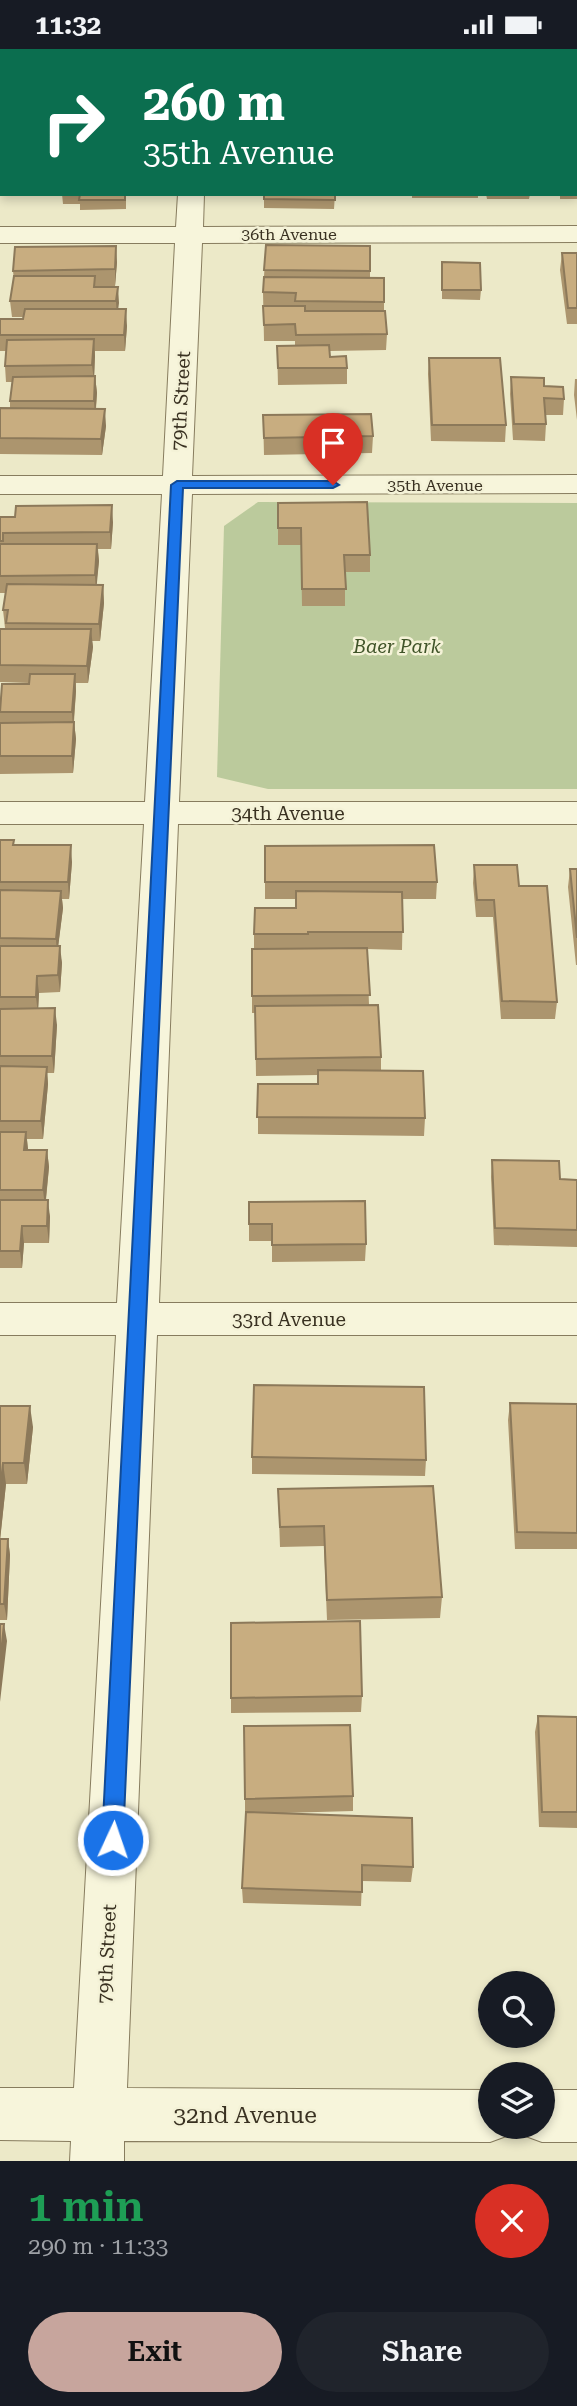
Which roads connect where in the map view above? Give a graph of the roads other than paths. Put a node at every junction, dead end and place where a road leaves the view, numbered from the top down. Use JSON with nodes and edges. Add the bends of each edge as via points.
{"nodes":[{"id":1,"x":191,"y":196,"type":"edge"},
{"id":2,"x":577,"y":234,"type":"edge"},
{"id":3,"x":0,"y":235,"type":"edge"},
{"id":4,"x":189,"y":235,"type":"junction"},
{"id":5,"x":577,"y":484,"type":"edge"},
{"id":6,"x":0,"y":485,"type":"edge"},
{"id":7,"x":177,"y":485,"type":"junction"},
{"id":8,"x":0,"y":813,"type":"edge"},
{"id":9,"x":162,"y":813,"type":"junction"},
{"id":10,"x":577,"y":813,"type":"edge"},
{"id":11,"x":0,"y":1319,"type":"edge"},
{"id":12,"x":138,"y":1319,"type":"junction"},
{"id":13,"x":577,"y":1319,"type":"edge"},
{"id":14,"x":0,"y":2114,"type":"edge"},
{"id":15,"x":555,"y":2116,"type":"edge"},
{"id":16,"x":577,"y":2116,"type":"edge"},
{"id":17,"x":478,"y":2117,"type":"edge"},
{"id":18,"x":98,"y":2138,"type":"edge"}],
"edges":[{"from":1,"to":4,"type":"street","name":"79th Street"},
{"from":2,"to":4,"type":"street","name":"36th Avenue"},
{"from":3,"to":4,"type":"street","name":"36th Avenue"},
{"from":4,"to":7,"type":"street","name":"79th Street"},
{"from":5,"to":7,"type":"street","name":"35th Avenue"},
{"from":6,"to":7,"type":"street","name":"35th Avenue"},
{"from":7,"to":9,"type":"street","name":"79th Street"},
{"from":8,"to":9,"type":"street","name":"34th Avenue"},
{"from":9,"to":10,"type":"street","name":"34th Avenue"},
{"from":9,"to":12,"type":"street","name":"79th Street"},
{"from":11,"to":12,"type":"street","name":"33rd Avenue"},
{"from":12,"to":13,"type":"street","name":"33rd Avenue"},
{"from":12,"to":18,"type":"street","name":"79th Street"},
{"from":14,"to":18,"type":"street","name":"32nd Avenue"},
{"from":15,"to":16,"type":"street"},
{"from":17,"to":18,"type":"street","name":"32nd Avenue"}]}
